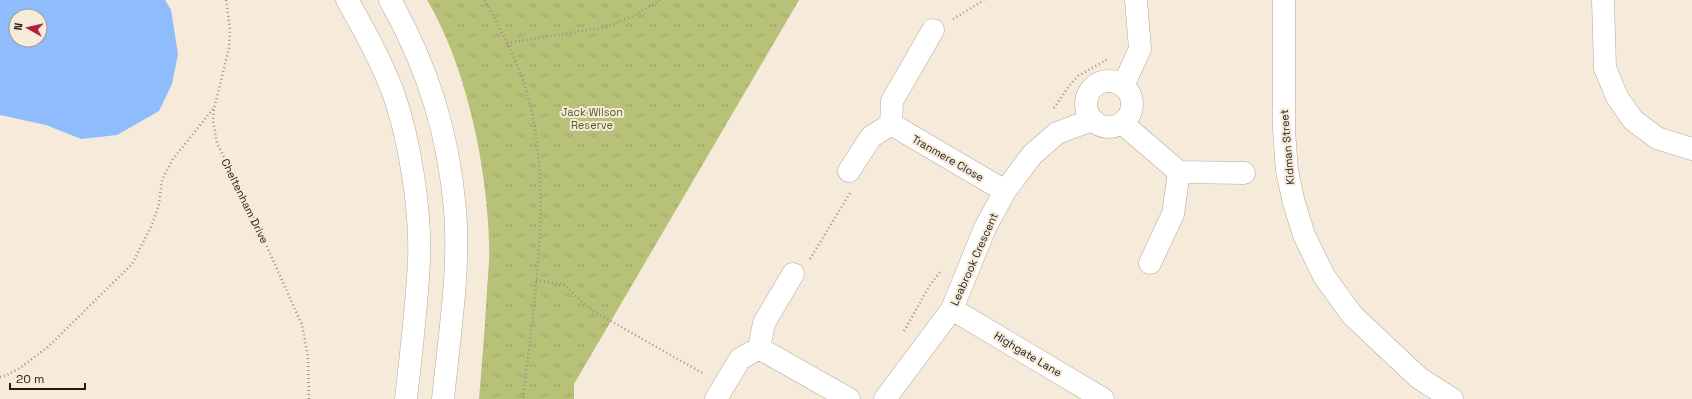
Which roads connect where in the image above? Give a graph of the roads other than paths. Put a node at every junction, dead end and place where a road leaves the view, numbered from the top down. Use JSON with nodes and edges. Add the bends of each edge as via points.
{"nodes":[{"id":1,"x":347,"y":0,"type":"edge"},
{"id":2,"x":390,"y":0,"type":"edge"},
{"id":3,"x":1136,"y":0,"type":"edge"},
{"id":4,"x":1284,"y":0,"type":"edge"},
{"id":5,"x":1603,"y":0,"type":"edge"},
{"id":6,"x":933,"y":30,"type":"road end"},
{"id":7,"x":1123,"y":86,"type":"junction"},
{"id":8,"x":1092,"y":120,"type":"junction"},
{"id":9,"x":1122,"y":123,"type":"junction"},
{"id":10,"x":891,"y":124,"type":"junction"},
{"id":11,"x":1692,"y":149,"type":"edge"},
{"id":12,"x":849,"y":172,"type":"road end"},
{"id":13,"x":1179,"y":172,"type":"junction"},
{"id":14,"x":1244,"y":173,"type":"dead end"},
{"id":15,"x":1005,"y":191,"type":"junction"},
{"id":16,"x":1150,"y":263,"type":"dead end"},
{"id":17,"x":793,"y":274,"type":"road end"},
{"id":18,"x":952,"y":309,"type":"junction"},
{"id":19,"x":759,"y":348,"type":"junction"},
{"id":20,"x":720,"y":392,"type":"edge"},
{"id":21,"x":406,"y":399,"type":"edge"},
{"id":22,"x":443,"y":399,"type":"edge"},
{"id":23,"x":849,"y":399,"type":"edge"},
{"id":24,"x":885,"y":399,"type":"edge"},
{"id":25,"x":1103,"y":399,"type":"edge"},
{"id":26,"x":1452,"y":399,"type":"edge"}],
"edges":[{"from":1,"to":21,"type":"street","via":[[379,60],[394,96],[413,176],[418,216],[419,259]]},
{"from":2,"to":22,"type":"street","via":[[417,50],[431,88],[450,167],[455,210],[455,256]]},
{"from":3,"to":7,"type":"street","via":[[1140,49]]},
{"from":4,"to":26,"type":"street","name":"Kidman Street","via":[[1284,130],[1290,184],[1304,235],[1324,276],[1352,315],[1419,378]]},
{"from":5,"to":11,"type":"street","via":[[1605,68],[1617,97],[1633,120],[1658,138]]},
{"from":6,"to":10,"type":"street","via":[[892,101]]},
{"from":7,"to":8,"type":"street","via":[[1110,81],[1094,86],[1086,103]]},
{"from":7,"to":9,"type":"street","via":[[1132,100],[1128,117]]},
{"from":8,"to":9,"type":"street","via":[[1107,127]]},
{"from":8,"to":15,"type":"street","name":"Leabrook Crescent","via":[[1057,133],[1032,155]]},
{"from":9,"to":13,"type":"street"},
{"from":10,"to":12,"type":"street","via":[[870,137]]},
{"from":10,"to":15,"type":"street","name":"Tranmere Close"},
{"from":13,"to":14,"type":"street"},
{"from":13,"to":16,"type":"street","via":[[1173,214]]},
{"from":15,"to":18,"type":"street","name":"Leabrook Crescent","via":[[985,228]]},
{"from":17,"to":19,"type":"street","via":[[764,323]]},
{"from":18,"to":24,"type":"street","name":"Leabrook Crescent"},
{"from":18,"to":25,"type":"street","name":"Highgate Lane"},
{"from":19,"to":20,"type":"street","via":[[740,359]]},
{"from":19,"to":23,"type":"street"}]}
